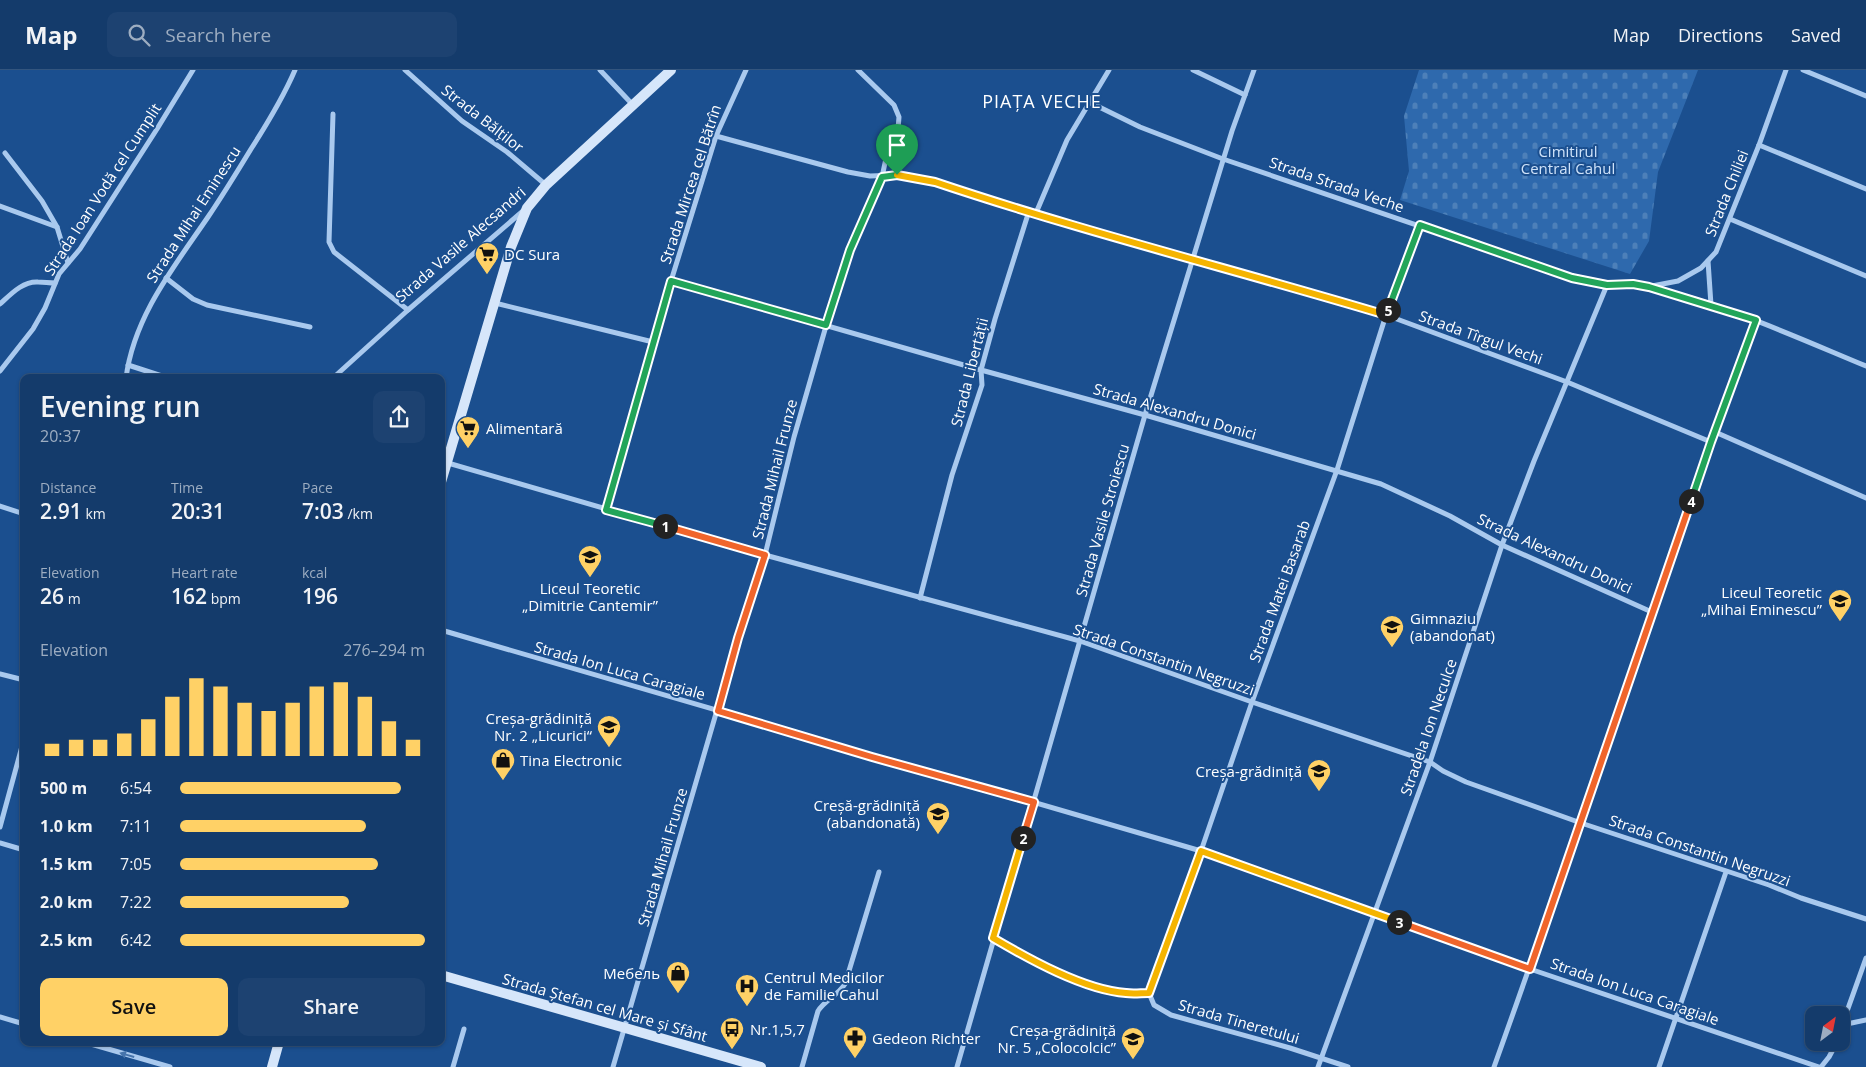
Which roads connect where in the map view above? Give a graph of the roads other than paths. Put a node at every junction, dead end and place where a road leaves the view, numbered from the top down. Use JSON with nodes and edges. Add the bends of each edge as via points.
{"nodes":[{"id":1,"x":193,"y":70,"type":"edge"},
{"id":2,"x":295,"y":70,"type":"edge"},
{"id":3,"x":405,"y":70,"type":"edge"},
{"id":4,"x":600,"y":70,"type":"edge"},
{"id":5,"x":671,"y":70,"type":"edge"},
{"id":6,"x":746,"y":70,"type":"edge"},
{"id":7,"x":858,"y":70,"type":"edge"},
{"id":8,"x":1109,"y":70,"type":"edge"},
{"id":9,"x":1193,"y":70,"type":"edge"},
{"id":10,"x":1254,"y":70,"type":"edge"},
{"id":11,"x":1786,"y":70,"type":"edge"},
{"id":12,"x":1803,"y":70,"type":"edge"},
{"id":13,"x":1245,"y":95,"type":"junction"},
{"id":14,"x":1866,"y":96,"type":"edge"},
{"id":15,"x":1089,"y":102,"type":"junction"},
{"id":16,"x":633,"y":105,"type":"junction"},
{"id":17,"x":333,"y":114,"type":"dead end"},
{"id":18,"x":716,"y":136,"type":"junction"},
{"id":19,"x":1759,"y":145,"type":"junction"},
{"id":20,"x":5,"y":152,"type":"dead end"},
{"id":21,"x":1223,"y":159,"type":"junction"},
{"id":22,"x":882,"y":177,"type":"junction"},
{"id":23,"x":546,"y":185,"type":"junction"},
{"id":24,"x":1866,"y":189,"type":"edge"},
{"id":25,"x":0,"y":206,"type":"edge"},
{"id":26,"x":527,"y":208,"type":"junction"},
{"id":27,"x":1029,"y":211,"type":"junction"},
{"id":28,"x":1036,"y":213,"type":"junction"},
{"id":29,"x":1730,"y":219,"type":"junction"},
{"id":30,"x":1420,"y":225,"type":"junction"},
{"id":31,"x":57,"y":227,"type":"junction"},
{"id":32,"x":1193,"y":260,"type":"junction"},
{"id":33,"x":1708,"y":261,"type":"junction"},
{"id":34,"x":68,"y":263,"type":"junction"},
{"id":35,"x":1866,"y":276,"type":"edge"},
{"id":36,"x":166,"y":278,"type":"junction"},
{"id":37,"x":671,"y":281,"type":"junction"},
{"id":38,"x":55,"y":283,"type":"junction"},
{"id":39,"x":1607,"y":285,"type":"junction"},
{"id":40,"x":1649,"y":287,"type":"junction"},
{"id":41,"x":495,"y":303,"type":"junction"},
{"id":42,"x":0,"y":304,"type":"edge"},
{"id":43,"x":1711,"y":305,"type":"junction"},
{"id":44,"x":408,"y":310,"type":"junction"},
{"id":45,"x":1386,"y":315,"type":"junction"},
{"id":46,"x":1756,"y":320,"type":"junction"},
{"id":47,"x":826,"y":325,"type":"junction"},
{"id":48,"x":310,"y":327,"type":"dead end"},
{"id":49,"x":653,"y":342,"type":"junction"},
{"id":50,"x":128,"y":365,"type":"junction"},
{"id":51,"x":1866,"y":366,"type":"edge"},
{"id":52,"x":981,"y":370,"type":"junction"},
{"id":53,"x":0,"y":371,"type":"edge"},
{"id":54,"x":127,"y":374,"type":"edge"},
{"id":55,"x":156,"y":374,"type":"edge"},
{"id":56,"x":337,"y":374,"type":"edge"},
{"id":57,"x":1567,"y":382,"type":"junction"},
{"id":58,"x":1145,"y":415,"type":"junction"},
{"id":59,"x":1715,"y":432,"type":"junction"},
{"id":60,"x":1711,"y":442,"type":"junction"},
{"id":61,"x":445,"y":459,"type":"edge"},
{"id":62,"x":445,"y":462,"type":"edge"},
{"id":63,"x":1337,"y":470,"type":"junction"},
{"id":64,"x":1866,"y":498,"type":"edge"},
{"id":65,"x":0,"y":506,"type":"edge"},
{"id":66,"x":606,"y":510,"type":"junction"},
{"id":67,"x":20,"y":513,"type":"edge"},
{"id":68,"x":1502,"y":544,"type":"junction"},
{"id":69,"x":765,"y":555,"type":"junction"},
{"id":70,"x":920,"y":598,"type":"junction"},
{"id":71,"x":1654,"y":613,"type":"junction"},
{"id":72,"x":445,"y":631,"type":"edge"},
{"id":73,"x":1080,"y":641,"type":"junction"},
{"id":74,"x":0,"y":674,"type":"edge"},
{"id":75,"x":20,"y":679,"type":"edge"},
{"id":76,"x":1252,"y":702,"type":"junction"},
{"id":77,"x":718,"y":711,"type":"junction"},
{"id":78,"x":20,"y":754,"type":"edge"},
{"id":79,"x":1430,"y":762,"type":"junction"},
{"id":80,"x":1034,"y":802,"type":"junction"},
{"id":81,"x":1581,"y":823,"type":"junction"},
{"id":82,"x":0,"y":827,"type":"edge"},
{"id":83,"x":0,"y":843,"type":"edge"},
{"id":84,"x":20,"y":849,"type":"edge"},
{"id":85,"x":1201,"y":851,"type":"junction"},
{"id":86,"x":878,"y":872,"type":"dead end"},
{"id":87,"x":1726,"y":872,"type":"junction"},
{"id":88,"x":1375,"y":914,"type":"junction"},
{"id":89,"x":1866,"y":919,"type":"edge"},
{"id":90,"x":993,"y":938,"type":"junction"},
{"id":91,"x":1866,"y":958,"type":"edge"},
{"id":92,"x":1530,"y":969,"type":"junction"},
{"id":93,"x":445,"y":976,"type":"edge"},
{"id":94,"x":1149,"y":993,"type":"junction"},
{"id":95,"x":1849,"y":1006,"type":"edge"},
{"id":96,"x":0,"y":1017,"type":"edge"},
{"id":97,"x":1676,"y":1018,"type":"junction"},
{"id":98,"x":1866,"y":1020,"type":"edge"},
{"id":99,"x":20,"y":1023,"type":"edge"},
{"id":100,"x":1850,"y":1024,"type":"edge"},
{"id":101,"x":464,"y":1028,"type":"dead end"},
{"id":102,"x":624,"y":1028,"type":"junction"},
{"id":103,"x":98,"y":1046,"type":"edge"},
{"id":104,"x":278,"y":1046,"type":"edge"},
{"id":105,"x":1832,"y":1051,"type":"edge"},
{"id":106,"x":1321,"y":1057,"type":"junction"},
{"id":107,"x":170,"y":1067,"type":"edge"},
{"id":108,"x":272,"y":1067,"type":"edge"},
{"id":109,"x":453,"y":1067,"type":"edge"},
{"id":110,"x":613,"y":1067,"type":"edge"},
{"id":111,"x":760,"y":1067,"type":"edge"},
{"id":112,"x":802,"y":1067,"type":"edge"},
{"id":113,"x":957,"y":1067,"type":"edge"},
{"id":114,"x":1318,"y":1067,"type":"edge"},
{"id":115,"x":1348,"y":1067,"type":"edge"},
{"id":116,"x":1494,"y":1067,"type":"edge"},
{"id":117,"x":1658,"y":1067,"type":"edge"},
{"id":118,"x":1820,"y":1067,"type":"edge"}],
"edges":[{"from":1,"to":34,"type":"street","name":"Strada Ioan Vodă cel Cumplit"},
{"from":2,"to":36,"type":"street","name":"Strada Mihai Eminescu","via":[[272,114],[209,216]]},
{"from":3,"to":23,"type":"street","name":"Strada Bălților","via":[[462,121],[508,152]]},
{"from":4,"to":16,"type":"street"},
{"from":5,"to":16,"type":"main road","name":"Strada Vasile Alecsandri"},
{"from":6,"to":18,"type":"street","name":"Strada Mircea cel Bătrîn"},
{"from":7,"to":22,"type":"street","name":"Strada Mihail Frunze","via":[[889,98],[899,117]]},
{"from":8,"to":15,"type":"street"},
{"from":9,"to":13,"type":"street"},
{"from":10,"to":13,"type":"street","name":"Strada Vasile Stroiescu"},
{"from":11,"to":19,"type":"street","name":"Strada Chiliei"},
{"from":12,"to":14,"type":"street"},
{"from":13,"to":21,"type":"street","name":"Strada Vasile Stroiescu"},
{"from":15,"to":21,"type":"street","name":"Strada Strada Veche","via":[[1140,127]]},
{"from":15,"to":28,"type":"street","via":[[1068,140]]},
{"from":16,"to":23,"type":"main road","name":"Strada Vasile Alecsandri"},
{"from":17,"to":44,"type":"street","via":[[328,242],[334,252]]},
{"from":18,"to":22,"type":"street","name":"Strada Tîrgul Vechi","via":[[848,172]]},
{"from":18,"to":37,"type":"street","name":"Strada Mircea cel Bătrîn"},
{"from":19,"to":24,"type":"street"},
{"from":19,"to":29,"type":"street","name":"Strada Chiliei"},
{"from":20,"to":31,"type":"street","via":[[42,200]]},
{"from":21,"to":30,"type":"street","name":"Strada Strada Veche"},
{"from":21,"to":32,"type":"street","name":"Strada Vasile Stroiescu"},
{"from":22,"to":27,"type":"street","name":"Strada Tîrgul Vechi","via":[[916,177]]},
{"from":22,"to":47,"type":"street","name":"Strada Mihail Frunze","via":[[850,250]]},
{"from":23,"to":26,"type":"main road","name":"Strada Vasile Alecsandri"},
{"from":25,"to":31,"type":"street"},
{"from":26,"to":41,"type":"main road"},
{"from":26,"to":44,"type":"street","name":"Strada Vasile Alecsandri"},
{"from":27,"to":28,"type":"street","name":"Strada Tîrgul Vechi"},
{"from":27,"to":52,"type":"street","name":"Strada Libertății"},
{"from":28,"to":32,"type":"street","name":"Strada Tîrgul Vechi"},
{"from":29,"to":33,"type":"street","name":"Strada Chiliei","via":[[1719,246]]},
{"from":29,"to":35,"type":"street"},
{"from":30,"to":39,"type":"street","name":"Strada Strada Veche","via":[[1572,278]]},
{"from":30,"to":45,"type":"street","name":"Strada Matei Basarab"},
{"from":31,"to":34,"type":"street"},
{"from":32,"to":45,"type":"street","name":"Strada Tîrgul Vechi"},
{"from":32,"to":58,"type":"street","name":"Strada Vasile Stroiescu"},
{"from":33,"to":40,"type":"street","name":"Strada Chiliei","via":[[1678,280]]},
{"from":33,"to":43,"type":"street"},
{"from":34,"to":38,"type":"street","name":"Strada Ioan Vodă cel Cumplit"},
{"from":36,"to":48,"type":"street","via":[[193,299],[207,305]]},
{"from":36,"to":50,"type":"street","name":"Strada Mihai Eminescu","via":[[140,327]]},
{"from":37,"to":47,"type":"street","name":"Strada Alexandru Donici"},
{"from":37,"to":49,"type":"street","name":"Strada Mircea cel Bătrîn"},
{"from":38,"to":42,"type":"street","via":[[27,284]]},
{"from":38,"to":53,"type":"street","name":"Strada Ioan Vodă cel Cumplit","via":[[33,328]]},
{"from":39,"to":40,"type":"street","name":"Strada Strada Veche"},
{"from":39,"to":57,"type":"street","name":"Stradela Ion Neculce"},
{"from":40,"to":43,"type":"street","name":"Strada Strada Veche"},
{"from":41,"to":49,"type":"street"},
{"from":41,"to":61,"type":"main road"},
{"from":43,"to":46,"type":"street","name":"Strada Strada Veche"},
{"from":44,"to":56,"type":"street","name":"Strada Vasile Alecsandri"},
{"from":45,"to":57,"type":"street","name":"Strada Tîrgul Vechi"},
{"from":45,"to":63,"type":"street","name":"Strada Matei Basarab"},
{"from":46,"to":51,"type":"street","name":"Strada Strada Veche"},
{"from":46,"to":59,"type":"street"},
{"from":47,"to":52,"type":"street","name":"Strada Alexandru Donici"},
{"from":47,"to":69,"type":"street","name":"Strada Mihail Frunze"},
{"from":49,"to":66,"type":"street","name":"Strada Mircea cel Bătrîn"},
{"from":50,"to":54,"type":"street","name":"Strada Mihai Eminescu"},
{"from":50,"to":55,"type":"street"},
{"from":52,"to":58,"type":"street","name":"Strada Alexandru Donici"},
{"from":52,"to":70,"type":"street","name":"Strada Libertății","via":[[982,385],[952,475]]},
{"from":57,"to":60,"type":"street","name":"Strada Tîrgul Vechi"},
{"from":57,"to":68,"type":"street","name":"Stradela Ion Neculce"},
{"from":58,"to":63,"type":"street","name":"Strada Alexandru Donici"},
{"from":58,"to":73,"type":"street","name":"Strada Vasile Stroiescu"},
{"from":59,"to":60,"type":"street"},
{"from":59,"to":64,"type":"street"},
{"from":60,"to":71,"type":"street"},
{"from":62,"to":66,"type":"street","name":"Strada Constantin Negruzzi"},
{"from":63,"to":68,"type":"street","name":"Strada Alexandru Donici","via":[[1381,484]]},
{"from":63,"to":76,"type":"street","name":"Strada Matei Basarab"},
{"from":65,"to":67,"type":"street"},
{"from":66,"to":69,"type":"street","name":"Strada Constantin Negruzzi"},
{"from":68,"to":71,"type":"street","name":"Strada Alexandru Donici"},
{"from":68,"to":79,"type":"street","name":"Stradela Ion Neculce"},
{"from":69,"to":70,"type":"street","name":"Strada Constantin Negruzzi"},
{"from":69,"to":77,"type":"street","name":"Strada Mihail Frunze"},
{"from":70,"to":73,"type":"street","name":"Strada Constantin Negruzzi"},
{"from":71,"to":81,"type":"street"},
{"from":72,"to":77,"type":"street","name":"Strada Ion Luca Caragiale"},
{"from":73,"to":76,"type":"street","name":"Strada Constantin Negruzzi"},
{"from":73,"to":80,"type":"street","name":"Strada Vasile Stroiescu"},
{"from":74,"to":75,"type":"street"},
{"from":76,"to":79,"type":"street","name":"Strada Constantin Negruzzi"},
{"from":76,"to":85,"type":"street","name":"Strada Matei Basarab"},
{"from":77,"to":80,"type":"street","name":"Strada Ion Luca Caragiale"},
{"from":77,"to":102,"type":"street","name":"Strada Mihail Frunze"},
{"from":78,"to":82,"type":"street"},
{"from":79,"to":81,"type":"street","name":"Strada Constantin Negruzzi","via":[[1466,782]]},
{"from":79,"to":88,"type":"street","name":"Stradela Ion Neculce"},
{"from":80,"to":85,"type":"street","name":"Strada Ion Luca Caragiale"},
{"from":80,"to":90,"type":"street","name":"Strada Vasile Stroiescu"},
{"from":81,"to":87,"type":"street","name":"Strada Constantin Negruzzi"},
{"from":81,"to":92,"type":"street"},
{"from":83,"to":84,"type":"street"},
{"from":85,"to":88,"type":"street","name":"Strada Ion Luca Caragiale"},
{"from":85,"to":94,"type":"street","name":"Strada Matei Basarab"},
{"from":86,"to":112,"type":"street","via":[[846,984],[818,1011]]},
{"from":87,"to":89,"type":"street","name":"Strada Constantin Negruzzi"},
{"from":87,"to":97,"type":"street"},
{"from":88,"to":92,"type":"street","name":"Strada Ion Luca Caragiale"},
{"from":88,"to":106,"type":"street","name":"Stradela Ion Neculce"},
{"from":90,"to":94,"type":"street","via":[[1064,975],[1102,989],[1126,994]]},
{"from":90,"to":113,"type":"street","name":"Strada Vasile Stroiescu"},
{"from":91,"to":95,"type":"street"},
{"from":92,"to":97,"type":"street","name":"Strada Ion Luca Caragiale"},
{"from":92,"to":116,"type":"street"},
{"from":93,"to":102,"type":"main road","name":"Strada Ștefan cel Mare și Sfânt"},
{"from":94,"to":106,"type":"street","name":"Strada Tineretului","via":[[1154,1005],[1170,1015]]},
{"from":96,"to":99,"type":"street"},
{"from":97,"to":117,"type":"street"},
{"from":97,"to":118,"type":"street","name":"Strada Ion Luca Caragiale"},
{"from":98,"to":100,"type":"street"},
{"from":101,"to":109,"type":"street"},
{"from":102,"to":110,"type":"street","name":"Strada Mihail Frunze"},
{"from":102,"to":111,"type":"main road","name":"Strada Ștefan cel Mare și Sfânt"},
{"from":107,"to":103,"type":"street","one_way":true},
{"from":104,"to":108,"type":"main road"},
{"from":105,"to":118,"type":"street"},
{"from":106,"to":114,"type":"street","name":"Stradela Ion Neculce"},
{"from":106,"to":115,"type":"street","name":"Strada Tineretului"}]}
